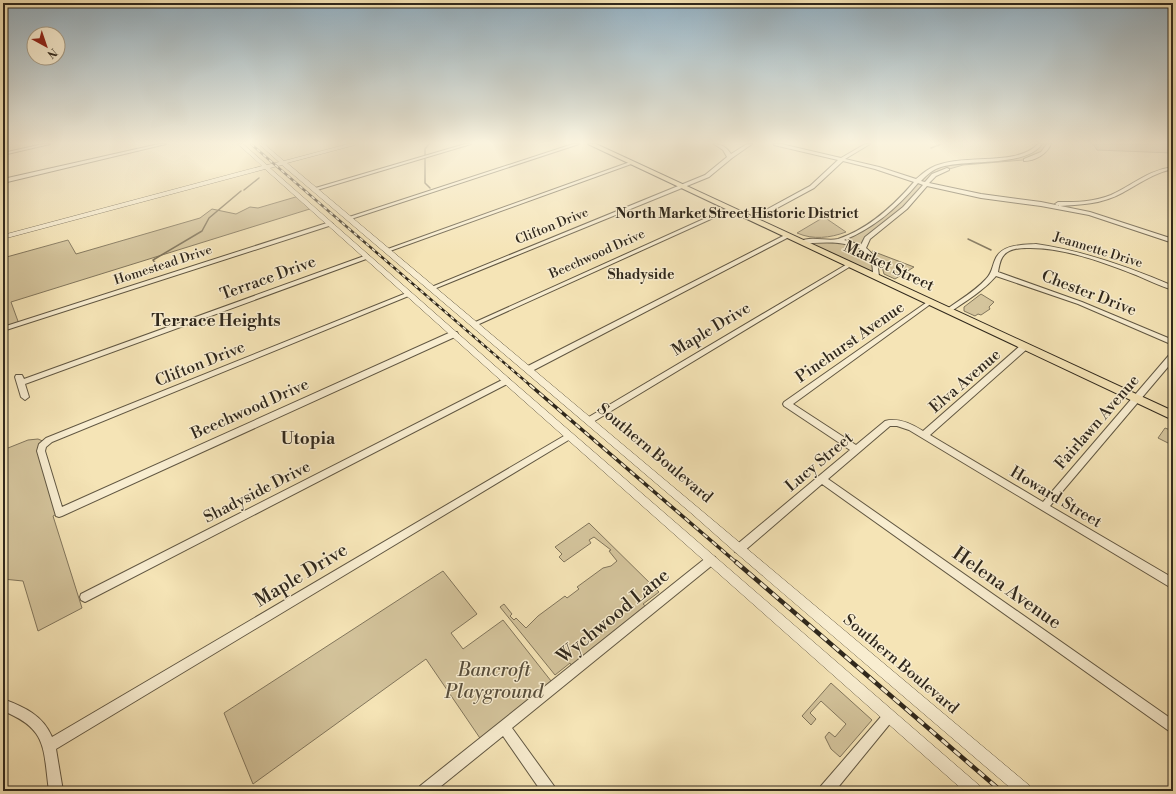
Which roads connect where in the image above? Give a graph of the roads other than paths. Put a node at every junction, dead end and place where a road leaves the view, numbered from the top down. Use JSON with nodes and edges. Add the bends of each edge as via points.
{"nodes":[{"id":1,"x":214,"y":181,"type":"edge"},
{"id":2,"x":283,"y":181,"type":"edge"},
{"id":3,"x":306,"y":181,"type":"edge"},
{"id":4,"x":343,"y":181,"type":"edge"},
{"id":5,"x":463,"y":181,"type":"edge"},
{"id":6,"x":581,"y":181,"type":"edge"},
{"id":7,"x":671,"y":181,"type":"edge"},
{"id":8,"x":694,"y":181,"type":"edge"},
{"id":9,"x":819,"y":181,"type":"edge"},
{"id":10,"x":918,"y":181,"type":"joint"},
{"id":11,"x":929,"y":181,"type":"edge"},
{"id":12,"x":1137,"y":181,"type":"edge"},
{"id":13,"x":926,"y":184,"type":"junction"},
{"id":14,"x":682,"y":186,"type":"junction"},
{"id":15,"x":316,"y":189,"type":"junction"},
{"id":16,"x":1041,"y":204,"type":"junction"},
{"id":17,"x":730,"y":209,"type":"junction"},
{"id":18,"x":888,"y":212,"type":"junction"},
{"id":19,"x":897,"y":215,"type":"junction"},
{"id":20,"x":349,"y":218,"type":"junction"},
{"id":21,"x":753,"y":220,"type":"junction"},
{"id":22,"x":330,"y":224,"type":"junction"},
{"id":23,"x":787,"y":236,"type":"junction"},
{"id":24,"x":3,"y":237,"type":"edge"},
{"id":25,"x":838,"y":241,"type":"junction"},
{"id":26,"x":1173,"y":241,"type":"edge"},
{"id":27,"x":802,"y":242,"type":"junction"},
{"id":28,"x":863,"y":249,"type":"junction"},
{"id":29,"x":388,"y":250,"type":"junction"},
{"id":30,"x":367,"y":257,"type":"junction"},
{"id":31,"x":849,"y":265,"type":"junction"},
{"id":32,"x":994,"y":273,"type":"junction"},
{"id":33,"x":876,"y":278,"type":"junction"},
{"id":34,"x":432,"y":288,"type":"junction"},
{"id":35,"x":1173,"y":288,"type":"edge"},
{"id":36,"x":409,"y":294,"type":"junction"},
{"id":37,"x":930,"y":302,"type":"junction"},
{"id":38,"x":948,"y":311,"type":"junction"},
{"id":39,"x":475,"y":324,"type":"junction"},
{"id":40,"x":4,"y":329,"type":"edge"},
{"id":41,"x":454,"y":334,"type":"junction"},
{"id":42,"x":1173,"y":343,"type":"edge"},
{"id":43,"x":1024,"y":347,"type":"junction"},
{"id":44,"x":1173,"y":356,"type":"edge"},
{"id":45,"x":529,"y":369,"type":"junction"},
{"id":46,"x":506,"y":381,"type":"junction"},
{"id":47,"x":25,"y":397,"type":"dead end"},
{"id":48,"x":1136,"y":399,"type":"junction"},
{"id":49,"x":1173,"y":416,"type":"edge"},
{"id":50,"x":590,"y":420,"type":"junction"},
{"id":51,"x":569,"y":436,"type":"junction"},
{"id":52,"x":924,"y":436,"type":"junction"},
{"id":53,"x":856,"y":450,"type":"junction"},
{"id":54,"x":821,"y":479,"type":"junction"},
{"id":55,"x":1044,"y":507,"type":"junction"},
{"id":56,"x":59,"y":513,"type":"joint"},
{"id":57,"x":739,"y":548,"type":"junction"},
{"id":58,"x":711,"y":560,"type":"junction"},
{"id":59,"x":1173,"y":584,"type":"edge"},
{"id":60,"x":85,"y":597,"type":"dead end"},
{"id":61,"x":3,"y":705,"type":"edge"},
{"id":62,"x":889,"y":716,"type":"junction"},
{"id":63,"x":504,"y":727,"type":"junction"},
{"id":64,"x":1173,"y":727,"type":"edge"},
{"id":65,"x":50,"y":745,"type":"junction"},
{"id":66,"x":56,"y":791,"type":"edge"},
{"id":67,"x":425,"y":791,"type":"edge"},
{"id":68,"x":549,"y":791,"type":"edge"},
{"id":69,"x":826,"y":791,"type":"edge"},
{"id":70,"x":975,"y":791,"type":"edge"},
{"id":71,"x":1025,"y":791,"type":"edge"}],
"edges":[{"from":1,"to":24,"type":"street"},
{"from":2,"to":22,"type":"street"},
{"from":3,"to":15,"type":"street","name":"Southern Boulevard"},
{"from":4,"to":15,"type":"street"},
{"from":5,"to":20,"type":"street"},
{"from":6,"to":29,"type":"street"},
{"from":7,"to":14,"type":"main road","name":"Market Street"},
{"from":8,"to":14,"type":"street","name":"Clifton Drive"},
{"from":9,"to":21,"type":"street"},
{"from":10,"to":13,"type":"street"},
{"from":10,"to":18,"type":"street"},
{"from":11,"to":13,"type":"street"},
{"from":12,"to":16,"type":"street","via":[[1105,199],[1081,203]]},
{"from":13,"to":16,"type":"street","via":[[982,196]]},
{"from":13,"to":19,"type":"street"},
{"from":14,"to":17,"type":"main road","name":"Market Street"},
{"from":14,"to":34,"type":"street","name":"Clifton Drive"},
{"from":15,"to":20,"type":"street","name":"Southern Boulevard"},
{"from":16,"to":26,"type":"street","via":[[1106,218]]},
{"from":17,"to":21,"type":"main road","name":"Market Street"},
{"from":17,"to":39,"type":"street","name":"Beechwood Drive"},
{"from":18,"to":19,"type":"street"},
{"from":18,"to":25,"type":"street","via":[[865,230]]},
{"from":19,"to":28,"type":"street","via":[[867,238]]},
{"from":20,"to":29,"type":"street","name":"Southern Boulevard"},
{"from":21,"to":23,"type":"main road","name":"Market Street"},
{"from":22,"to":30,"type":"street"},
{"from":22,"to":40,"type":"street","name":"Homestead Drive"},
{"from":23,"to":27,"type":"main road","name":"Market Street"},
{"from":23,"to":45,"type":"street"},
{"from":25,"to":27,"type":"street"},
{"from":25,"to":28,"type":"street"},
{"from":27,"to":31,"type":"main road","name":"Market Street"},
{"from":28,"to":33,"type":"street","via":[[876,262]]},
{"from":29,"to":34,"type":"street","name":"Southern Boulevard"},
{"from":30,"to":36,"type":"street"},
{"from":30,"to":47,"type":"street","name":"Terrace Drive","via":[[20,380]]},
{"from":31,"to":33,"type":"main road","name":"Market Street"},
{"from":31,"to":50,"type":"street","name":"Maple Drive"},
{"from":32,"to":35,"type":"street","name":"Jeannette Drive","via":[[998,258],[1003,252],[1017,247],[1040,246],[1076,253]]},
{"from":32,"to":38,"type":"street","name":"Jeannette Drive","via":[[982,287]]},
{"from":32,"to":42,"type":"street","name":"Chester Drive","via":[[1080,303]]},
{"from":33,"to":37,"type":"main road","name":"Market Street"},
{"from":34,"to":39,"type":"street","name":"Southern Boulevard"},
{"from":36,"to":41,"type":"street"},
{"from":36,"to":56,"type":"street","name":"Clifton Drive","via":[[45,442],[41,451]]},
{"from":37,"to":38,"type":"main road","name":"Market Street"},
{"from":37,"to":53,"type":"street","name":"Pinehurst Avenue","via":[[787,404]]},
{"from":38,"to":43,"type":"main road","name":"Market Street"},
{"from":39,"to":45,"type":"street","name":"Southern Boulevard"},
{"from":41,"to":46,"type":"street"},
{"from":41,"to":56,"type":"street","name":"Beechwood Drive"},
{"from":43,"to":48,"type":"main road","name":"Market Street"},
{"from":43,"to":52,"type":"street","name":"Elva Avenue"},
{"from":44,"to":48,"type":"street","name":"Fairlawn Avenue"},
{"from":45,"to":50,"type":"street","name":"Southern Boulevard"},
{"from":46,"to":51,"type":"street"},
{"from":46,"to":60,"type":"street","name":"Shadyside Drive"},
{"from":48,"to":49,"type":"main road","name":"Market Street"},
{"from":48,"to":55,"type":"street","name":"Fairlawn Avenue"},
{"from":50,"to":57,"type":"street","name":"Southern Boulevard"},
{"from":51,"to":58,"type":"street"},
{"from":51,"to":65,"type":"street","name":"Maple Drive"},
{"from":52,"to":53,"type":"street","name":"Lucy Street","via":[[905,425],[890,423]]},
{"from":52,"to":55,"type":"street","name":"Howard Street"},
{"from":53,"to":54,"type":"street","name":"Lucy Street"},
{"from":54,"to":57,"type":"street","name":"Lucy Street"},
{"from":54,"to":64,"type":"street","name":"Helena Avenue"},
{"from":55,"to":59,"type":"street","name":"Howard Street"},
{"from":57,"to":71,"type":"street","name":"Southern Boulevard"},
{"from":58,"to":62,"type":"street"},
{"from":58,"to":63,"type":"street","name":"Wychwood Lane"},
{"from":61,"to":65,"type":"street","via":[[28,716],[41,728]]},
{"from":62,"to":69,"type":"street"},
{"from":62,"to":70,"type":"street"},
{"from":63,"to":67,"type":"street","name":"Wychwood Lane"},
{"from":63,"to":68,"type":"street"},
{"from":65,"to":66,"type":"street"}]}
